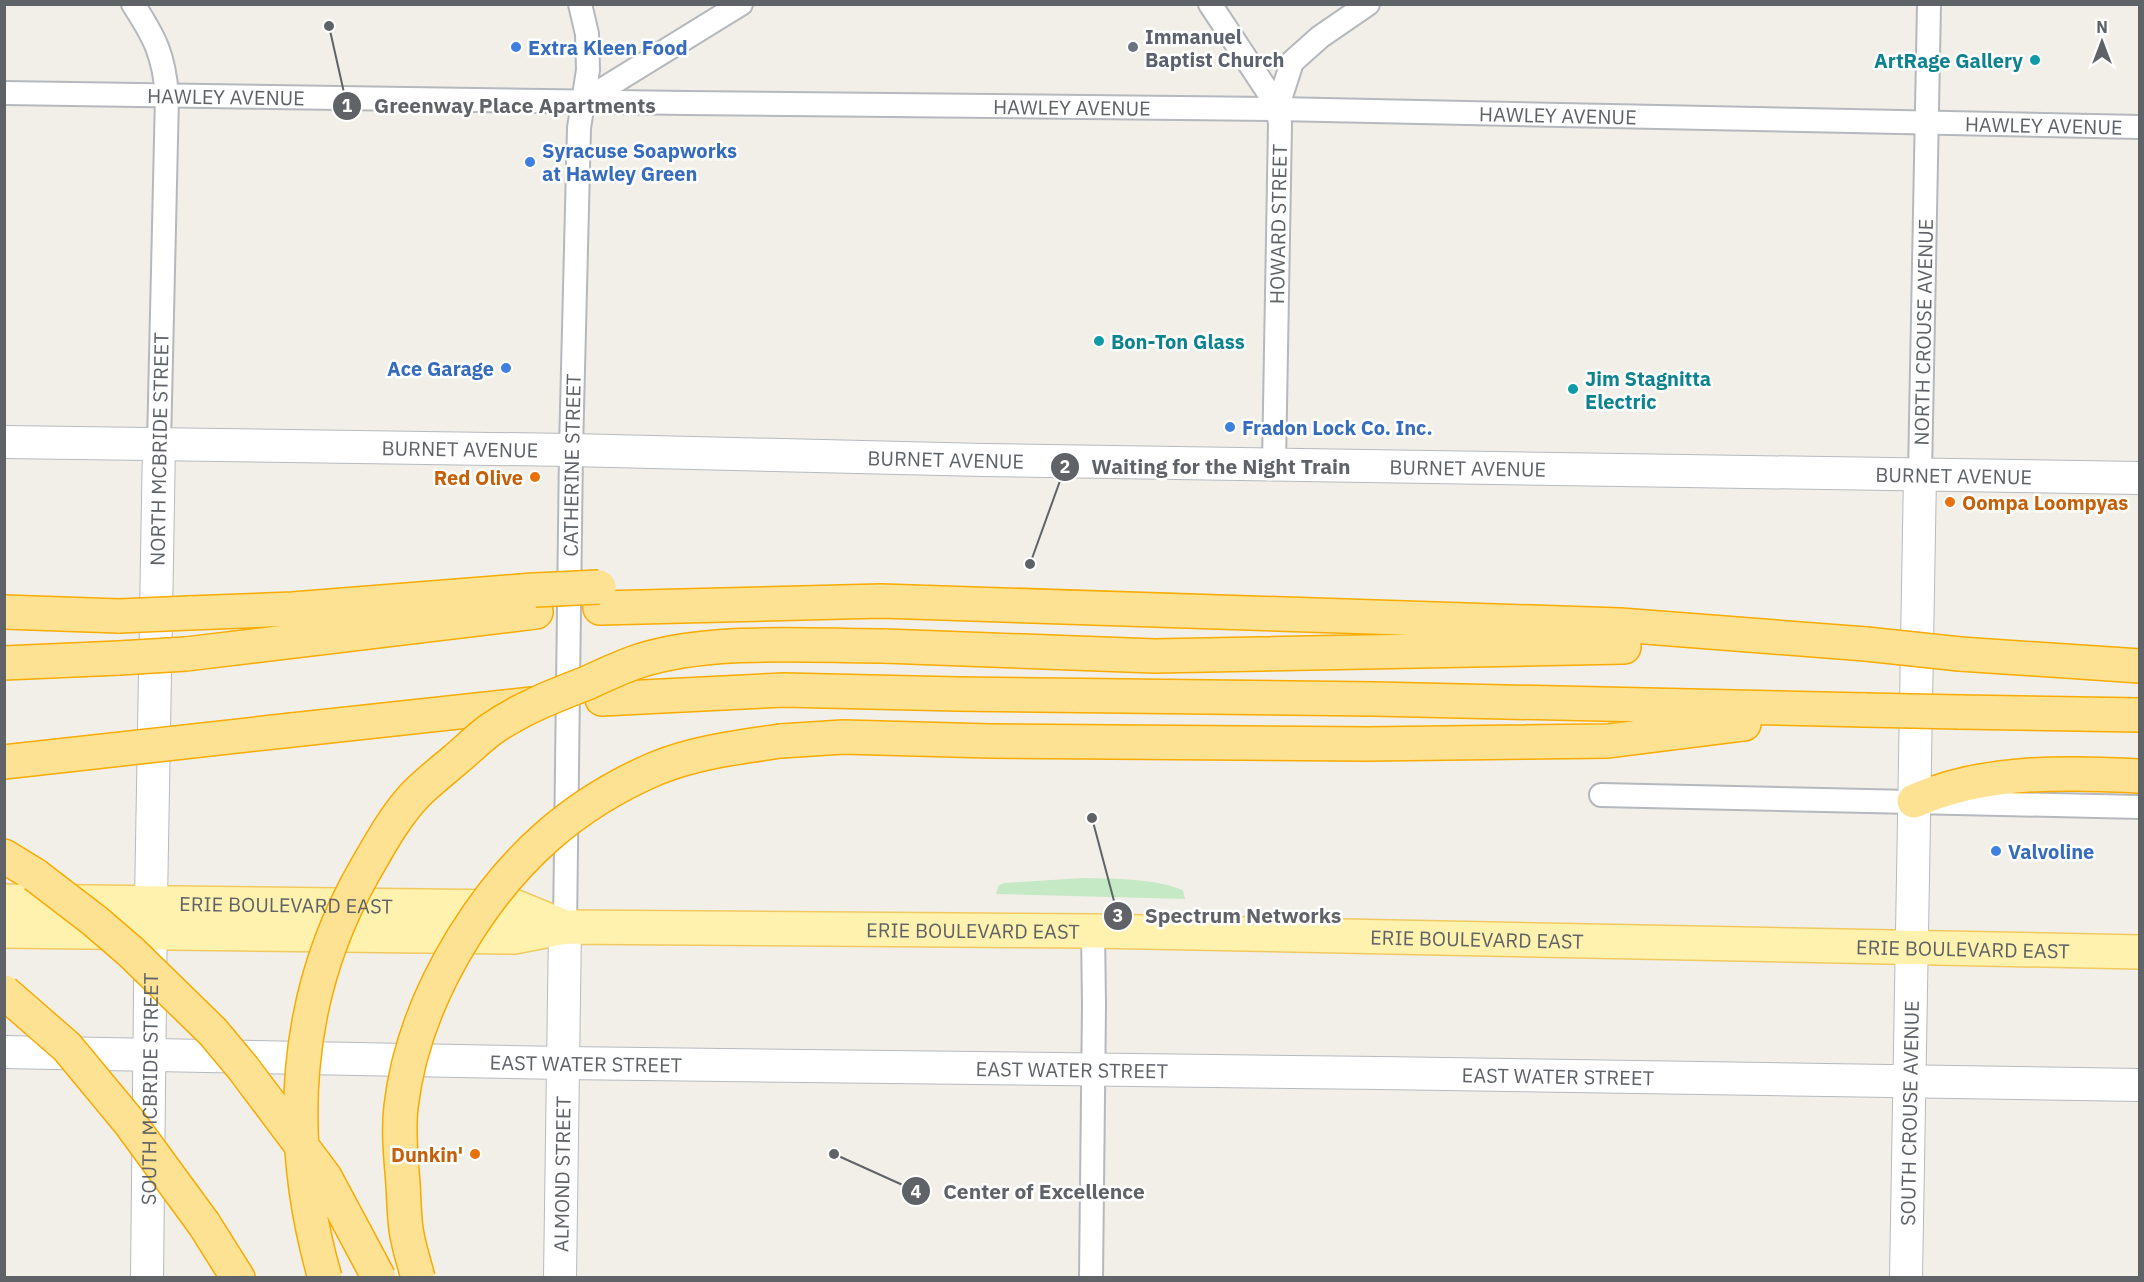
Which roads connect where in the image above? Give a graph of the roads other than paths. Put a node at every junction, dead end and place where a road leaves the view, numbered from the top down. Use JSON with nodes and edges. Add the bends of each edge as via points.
{"nodes":[{"id":1,"x":133,"y":4,"type":"edge"},
{"id":2,"x":580,"y":4,"type":"edge"},
{"id":3,"x":741,"y":4,"type":"edge"},
{"id":4,"x":1210,"y":4,"type":"edge"},
{"id":5,"x":1368,"y":4,"type":"edge"},
{"id":6,"x":1929,"y":4,"type":"edge"},
{"id":7,"x":4,"y":93,"type":"edge"},
{"id":8,"x":167,"y":96,"type":"junction"},
{"id":9,"x":582,"y":102,"type":"junction"},
{"id":10,"x":1277,"y":109,"type":"junction"},
{"id":11,"x":1926,"y":124,"type":"junction"},
{"id":12,"x":2139,"y":127,"type":"edge"},
{"id":13,"x":4,"y":442,"type":"edge"},
{"id":14,"x":159,"y":444,"type":"junction"},
{"id":15,"x":571,"y":450,"type":"junction"},
{"id":16,"x":1274,"y":464,"type":"junction"},
{"id":17,"x":1920,"y":474,"type":"junction"},
{"id":18,"x":2139,"y":478,"type":"edge"},
{"id":19,"x":536,"y":601,"type":"junction"},
{"id":20,"x":4,"y":612,"type":"edge"},
{"id":21,"x":1866,"y":644,"type":"junction"},
{"id":22,"x":4,"y":663,"type":"edge"},
{"id":23,"x":2139,"y":666,"type":"edge"},
{"id":24,"x":1865,"y":710,"type":"junction"},
{"id":25,"x":2139,"y":715,"type":"edge"},
{"id":26,"x":4,"y":762,"type":"edge"},
{"id":27,"x":2139,"y":776,"type":"edge"},
{"id":28,"x":1601,"y":795,"type":"dead end"},
{"id":29,"x":1914,"y":801,"type":"junction"},
{"id":30,"x":2139,"y":807,"type":"edge"},
{"id":31,"x":4,"y":856,"type":"edge"},
{"id":32,"x":4,"y":901,"type":"edge"},
{"id":33,"x":151,"y":917,"type":"junction"},
{"id":34,"x":565,"y":927,"type":"junction"},
{"id":35,"x":4,"y":931,"type":"edge"},
{"id":36,"x":1092,"y":931,"type":"junction"},
{"id":37,"x":1911,"y":947,"type":"junction"},
{"id":38,"x":2139,"y":952,"type":"edge"},
{"id":39,"x":4,"y":992,"type":"edge"},
{"id":40,"x":4,"y":1052,"type":"edge"},
{"id":41,"x":149,"y":1055,"type":"junction"},
{"id":42,"x":563,"y":1063,"type":"junction"},
{"id":43,"x":1093,"y":1069,"type":"junction"},
{"id":44,"x":1908,"y":1082,"type":"junction"},
{"id":45,"x":2139,"y":1085,"type":"edge"},
{"id":46,"x":147,"y":1278,"type":"edge"},
{"id":47,"x":238,"y":1278,"type":"edge"},
{"id":48,"x":325,"y":1278,"type":"edge"},
{"id":49,"x":379,"y":1278,"type":"edge"},
{"id":50,"x":418,"y":1278,"type":"edge"},
{"id":51,"x":560,"y":1278,"type":"edge"},
{"id":52,"x":1091,"y":1278,"type":"edge"},
{"id":53,"x":1906,"y":1278,"type":"edge"}],
"edges":[{"from":1,"to":8,"type":"street","name":"NORTH MCBRIDE STREET","via":[[160,51]]},
{"from":2,"to":9,"type":"street","name":"CATHERINE STREET","via":[[587,34],[588,70]]},
{"from":3,"to":9,"type":"street"},
{"from":4,"to":10,"type":"street","name":"HOWARD STREET"},
{"from":5,"to":10,"type":"street","via":[[1292,62]]},
{"from":6,"to":11,"type":"street","name":"NORTH CROUSE AVENUE"},
{"from":7,"to":8,"type":"street","name":"HAWLEY AVENUE"},
{"from":8,"to":9,"type":"street","name":"HAWLEY AVENUE"},
{"from":8,"to":14,"type":"street","name":"NORTH MCBRIDE STREET"},
{"from":9,"to":10,"type":"street","name":"HAWLEY AVENUE"},
{"from":9,"to":15,"type":"street","name":"CATHERINE STREET"},
{"from":10,"to":11,"type":"street","name":"HAWLEY AVENUE"},
{"from":10,"to":16,"type":"street","name":"HOWARD STREET","via":[[1280,123]]},
{"from":11,"to":12,"type":"street","name":"HAWLEY AVENUE"},
{"from":11,"to":17,"type":"street","name":"NORTH CROUSE AVENUE"},
{"from":13,"to":14,"type":"street","name":"BURNET AVENUE"},
{"from":14,"to":15,"type":"street","name":"BURNET AVENUE"},
{"from":14,"to":33,"type":"street","name":"NORTH MCBRIDE STREET"},
{"from":15,"to":16,"type":"street","name":"BURNET AVENUE"},
{"from":15,"to":34,"type":"street","name":"CATHERINE STREET"},
{"from":16,"to":17,"type":"street","name":"BURNET AVENUE"},
{"from":17,"to":18,"type":"street","name":"BURNET AVENUE"},
{"from":17,"to":29,"type":"street","name":"NORTH CROUSE AVENUE"},
{"from":19,"to":20,"type":"highway","bridge":true,"via":[[119,615]]},
{"from":19,"to":21,"type":"highway","via":[[881,601],[1620,625]]},
{"from":19,"to":22,"type":"highway","bridge":true,"via":[[186,654]]},
{"from":21,"to":23,"type":"highway","bridge":true},
{"from":21,"to":48,"type":"highway","bridge":true,"via":[[1155,656],[745,645],[677,652],[639,661],[526,707],[489,731],[416,794],[384,837],[349,898],[332,938],[306,1031],[300,1115],[303,1176]]},
{"from":24,"to":25,"type":"highway","bridge":true},
{"from":24,"to":26,"type":"highway","bridge":true,"via":[[784,690],[532,704]]},
{"from":24,"to":50,"type":"highway","bridge":true,"via":[[1608,741],[1368,744],[843,737],[781,741],[700,755],[659,768],[578,811],[536,846],[484,904],[442,972],[411,1052],[401,1108],[406,1230]]},
{"from":27,"to":29,"type":"highway","via":[[2006,776],[1955,785]]},
{"from":28,"to":29,"type":"street"},
{"from":29,"to":30,"type":"street"},
{"from":29,"to":37,"type":"street","name":"NORTH CROUSE AVENUE"},
{"from":31,"to":49,"type":"highway","bridge":true,"via":[[35,875],[131,952],[213,1032],[325,1177]]},
{"from":32,"to":33,"type":"main road","name":"ERIE BOULEVARD EAST"},
{"from":33,"to":34,"type":"main road","name":"ERIE BOULEVARD EAST","via":[[516,908]]},
{"from":33,"to":35,"type":"main road","name":"ERIE BOULEVARD EAST"},
{"from":33,"to":41,"type":"street","name":"SOUTH MCBRIDE STREET"},
{"from":34,"to":36,"type":"main road","name":"ERIE BOULEVARD EAST"},
{"from":34,"to":42,"type":"street","name":"ALMOND STREET"},
{"from":36,"to":37,"type":"main road","name":"ERIE BOULEVARD EAST"},
{"from":36,"to":43,"type":"street"},
{"from":37,"to":38,"type":"main road","name":"ERIE BOULEVARD EAST"},
{"from":37,"to":44,"type":"street","name":"SOUTH CROUSE AVENUE"},
{"from":39,"to":47,"type":"highway","bridge":true,"via":[[67,1047],[130,1123]]},
{"from":40,"to":41,"type":"street","name":"EAST WATER STREET"},
{"from":41,"to":42,"type":"street","name":"EAST WATER STREET"},
{"from":41,"to":46,"type":"street","name":"SOUTH MCBRIDE STREET"},
{"from":42,"to":43,"type":"street","name":"EAST WATER STREET"},
{"from":42,"to":51,"type":"street","name":"ALMOND STREET"},
{"from":43,"to":44,"type":"street","name":"EAST WATER STREET"},
{"from":43,"to":52,"type":"street"},
{"from":44,"to":45,"type":"street","name":"EAST WATER STREET"},
{"from":44,"to":53,"type":"street","name":"SOUTH CROUSE AVENUE"}]}
